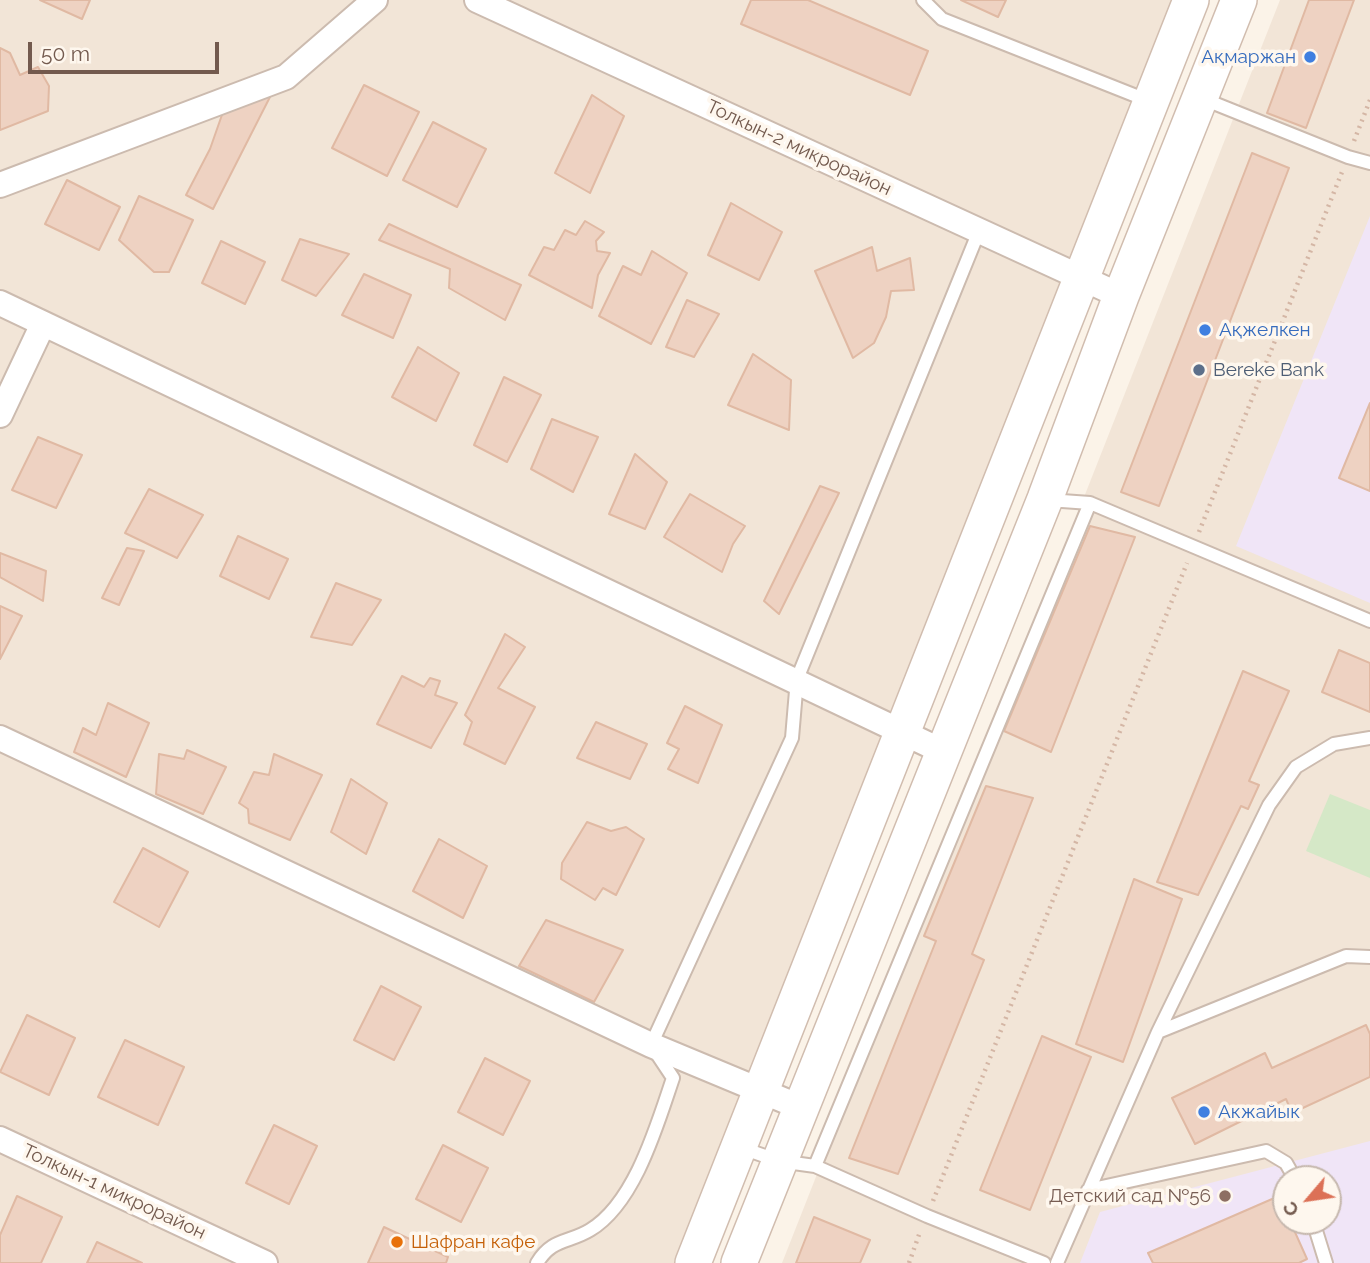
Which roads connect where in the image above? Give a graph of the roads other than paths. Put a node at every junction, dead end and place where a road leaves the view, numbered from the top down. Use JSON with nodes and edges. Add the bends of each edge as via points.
{"nodes":[{"id":1,"x":375,"y":0,"type":"edge"},
{"id":2,"x":477,"y":0,"type":"edge"},
{"id":3,"x":923,"y":0,"type":"edge"},
{"id":4,"x":1191,"y":0,"type":"edge"},
{"id":5,"x":1239,"y":0,"type":"edge"},
{"id":6,"x":1201,"y":98,"type":"junction"},
{"id":7,"x":1149,"y":101,"type":"junction"},
{"id":8,"x":1370,"y":163,"type":"edge"},
{"id":9,"x":0,"y":185,"type":"edge"},
{"id":10,"x":979,"y":231,"type":"junction"},
{"id":11,"x":1081,"y":278,"type":"junction"},
{"id":12,"x":1121,"y":296,"type":"junction"},
{"id":13,"x":0,"y":303,"type":"edge"},
{"id":14,"x":43,"y":324,"type":"junction"},
{"id":15,"x":0,"y":415,"type":"edge"},
{"id":16,"x":1045,"y":499,"type":"junction"},
{"id":17,"x":1090,"y":503,"type":"junction"},
{"id":18,"x":1370,"y":621,"type":"edge"},
{"id":19,"x":797,"y":679,"type":"junction"},
{"id":20,"x":901,"y":734,"type":"junction"},
{"id":21,"x":0,"y":738,"type":"edge"},
{"id":22,"x":1370,"y":738,"type":"edge"},
{"id":23,"x":944,"y":752,"type":"junction"},
{"id":24,"x":1370,"y":957,"type":"edge"},
{"id":25,"x":1158,"y":1032,"type":"junction"},
{"id":26,"x":651,"y":1045,"type":"junction"},
{"id":27,"x":761,"y":1091,"type":"junction"},
{"id":28,"x":800,"y":1107,"type":"junction"},
{"id":29,"x":0,"y":1139,"type":"edge"},
{"id":30,"x":738,"y":1147,"type":"junction"},
{"id":31,"x":779,"y":1161,"type":"junction"},
{"id":32,"x":1287,"y":1165,"type":"edge"},
{"id":33,"x":815,"y":1166,"type":"junction"},
{"id":34,"x":1088,"y":1190,"type":"junction"},
{"id":35,"x":1317,"y":1235,"type":"edge"},
{"id":36,"x":265,"y":1263,"type":"edge"},
{"id":37,"x":537,"y":1263,"type":"edge"},
{"id":38,"x":693,"y":1263,"type":"edge"},
{"id":39,"x":739,"y":1263,"type":"edge"},
{"id":40,"x":1044,"y":1263,"type":"edge"},
{"id":41,"x":1057,"y":1263,"type":"edge"},
{"id":42,"x":1326,"y":1263,"type":"edge"}],
"edges":[{"from":1,"to":9,"type":"street","via":[[286,77]]},
{"from":2,"to":10,"type":"street","name":"Толкын-2 микрорайон"},
{"from":3,"to":7,"type":"lane","via":[[942,19]]},
{"from":4,"to":7,"type":"main road"},
{"from":5,"to":6,"type":"main road"},
{"from":6,"to":8,"type":"lane"},
{"from":6,"to":12,"type":"main road"},
{"from":7,"to":11,"type":"main road"},
{"from":10,"to":11,"type":"street","name":"Толкын-2 микрорайон"},
{"from":10,"to":19,"type":"lane"},
{"from":11,"to":12,"type":"street","name":"Толкын-2 микрорайон"},
{"from":11,"to":20,"type":"main road"},
{"from":12,"to":16,"type":"main road"},
{"from":13,"to":14,"type":"street"},
{"from":14,"to":15,"type":"street"},
{"from":14,"to":19,"type":"street"},
{"from":16,"to":17,"type":"lane"},
{"from":16,"to":23,"type":"main road"},
{"from":17,"to":18,"type":"lane"},
{"from":17,"to":33,"type":"lane"},
{"from":19,"to":20,"type":"street"},
{"from":19,"to":26,"type":"lane","via":[[792,738]]},
{"from":20,"to":23,"type":"street"},
{"from":20,"to":27,"type":"main road"},
{"from":21,"to":26,"type":"street"},
{"from":22,"to":25,"type":"lane","via":[[1334,744],[1296,767],[1269,805]]},
{"from":23,"to":28,"type":"main road"},
{"from":24,"to":25,"type":"lane","via":[[1346,956]]},
{"from":25,"to":34,"type":"lane"},
{"from":26,"to":27,"type":"street"},
{"from":26,"to":37,"type":"lane","via":[[673,1078],[651,1144],[623,1198],[590,1230],[559,1240]]},
{"from":27,"to":28,"type":"street"},
{"from":27,"to":30,"type":"main road"},
{"from":28,"to":31,"type":"main road"},
{"from":29,"to":36,"type":"street","name":"Толкын-1 микрорайон"},
{"from":30,"to":31,"type":"lane"},
{"from":30,"to":38,"type":"main road"},
{"from":31,"to":33,"type":"lane"},
{"from":31,"to":39,"type":"main road"},
{"from":32,"to":34,"type":"lane","via":[[1266,1151]]},
{"from":33,"to":40,"type":"lane"},
{"from":34,"to":41,"type":"lane"},
{"from":35,"to":42,"type":"lane"}]}
